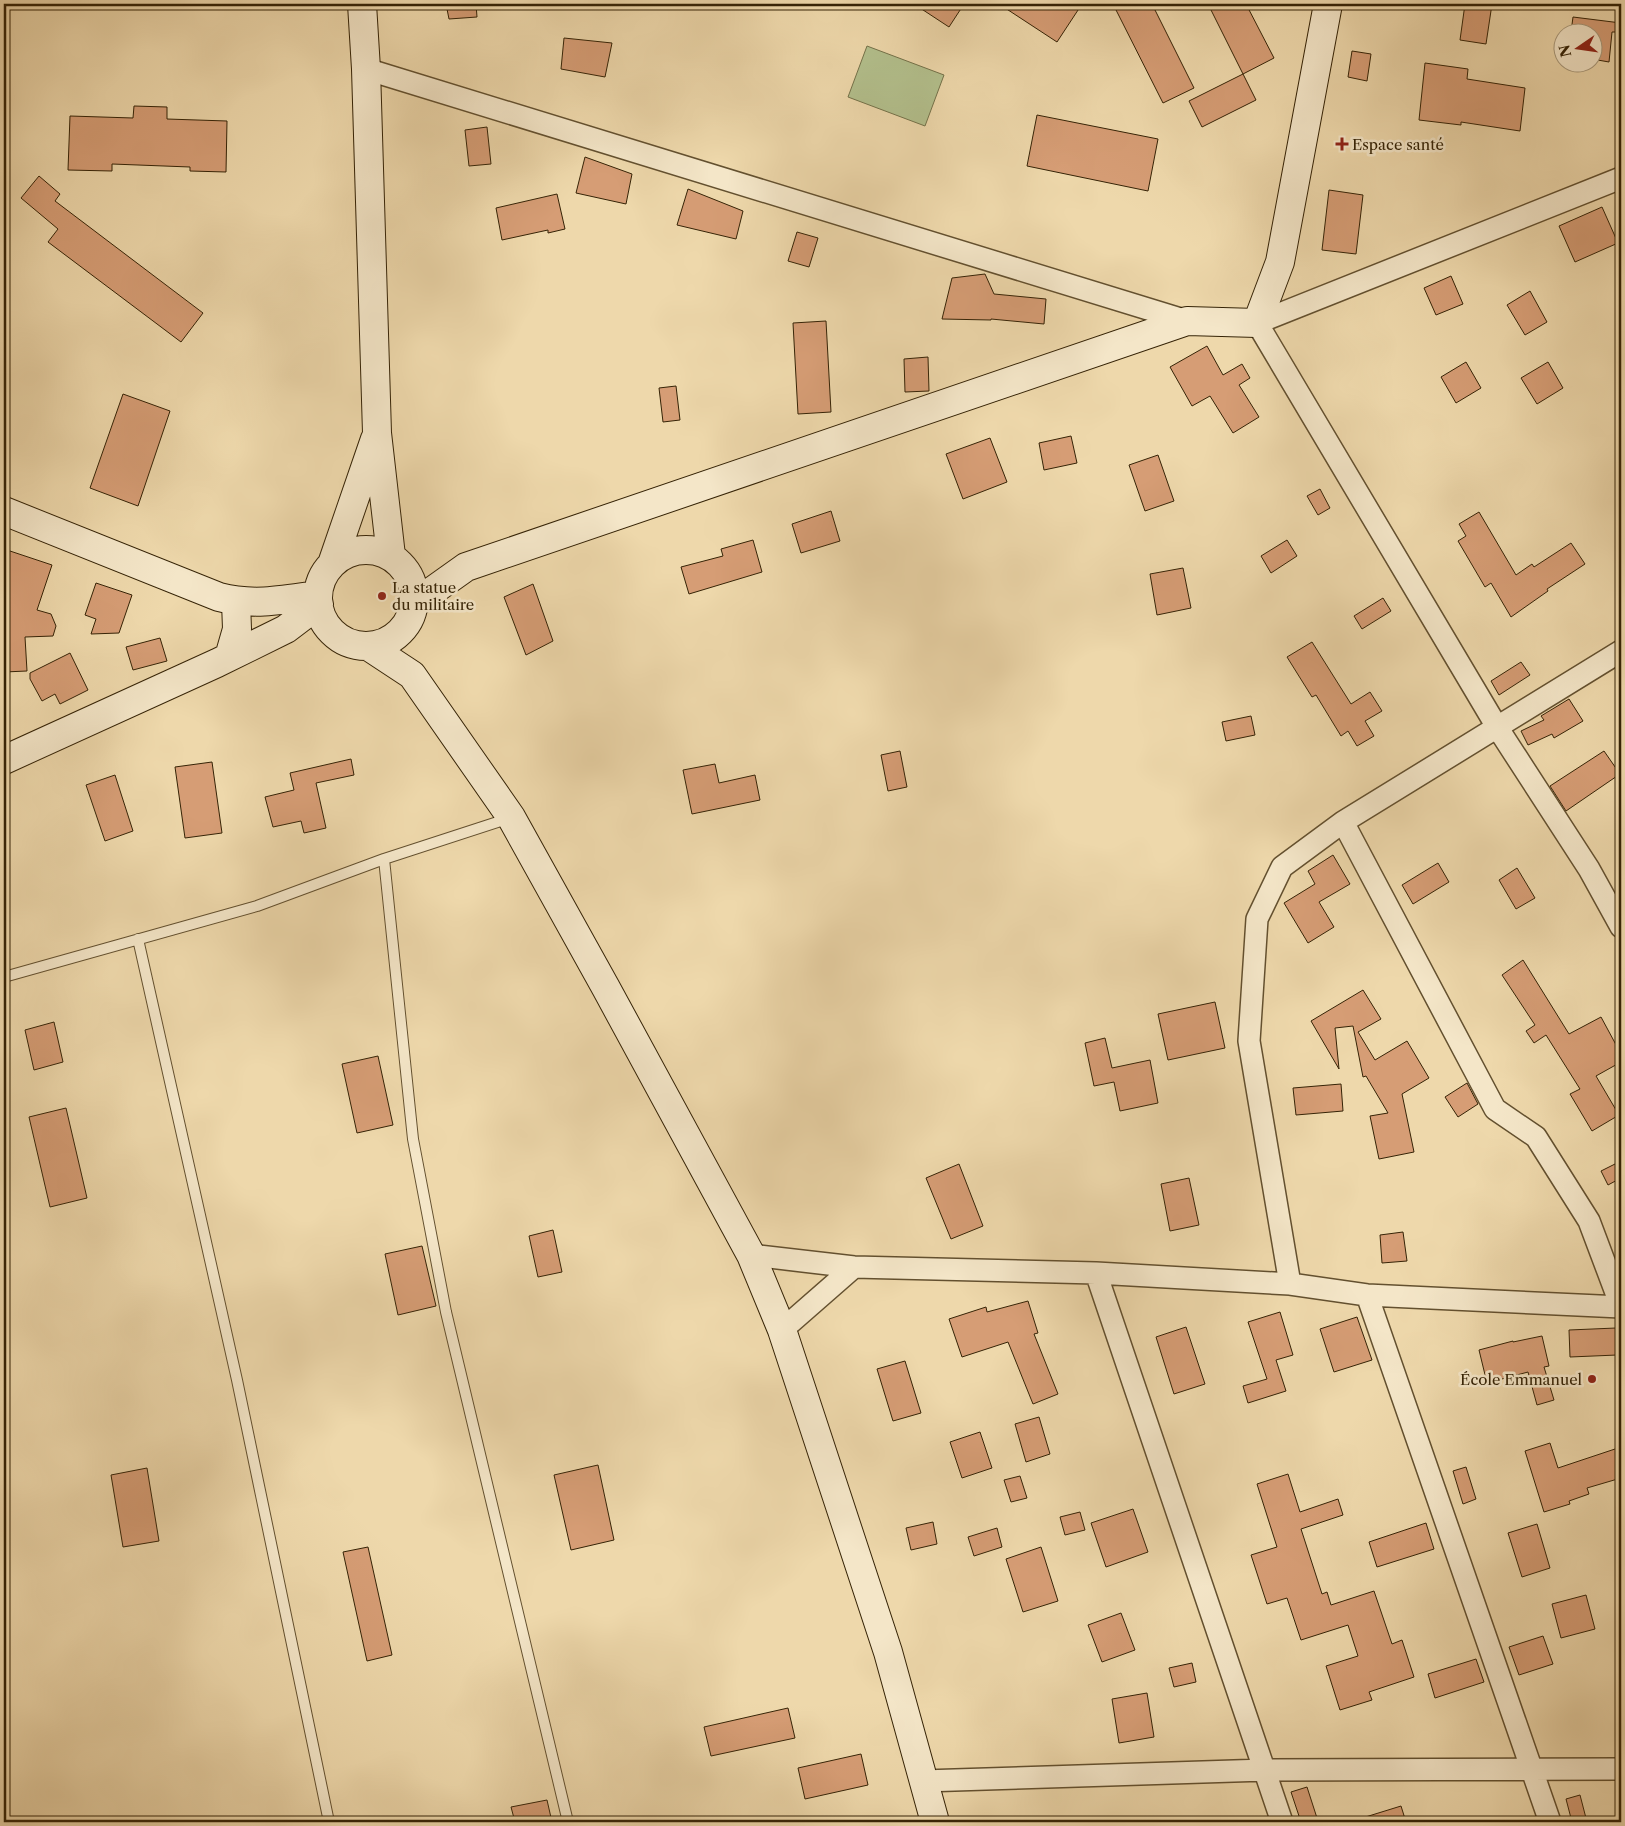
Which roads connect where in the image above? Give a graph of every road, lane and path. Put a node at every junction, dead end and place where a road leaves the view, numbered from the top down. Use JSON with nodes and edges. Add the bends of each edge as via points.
{"nodes":[{"id":1,"x":362,"y":4,"type":"edge"},
{"id":2,"x":1328,"y":4,"type":"edge"},
{"id":3,"x":366,"y":69,"type":"junction"},
{"id":4,"x":1621,"y":178,"type":"edge"},
{"id":5,"x":1187,"y":321,"type":"junction"},
{"id":6,"x":1257,"y":323,"type":"junction"},
{"id":7,"x":377,"y":433,"type":"junction"},
{"id":8,"x":4,"y":511,"type":"edge"},
{"id":9,"x":398,"y":562,"type":"junction"},
{"id":10,"x":332,"y":564,"type":"junction"},
{"id":11,"x":466,"y":567,"type":"junction"},
{"id":12,"x":318,"y":599,"type":"junction"},
{"id":13,"x":236,"y":602,"type":"junction"},
{"id":14,"x":412,"y":613,"type":"junction"},
{"id":15,"x":286,"y":629,"type":"junction"},
{"id":16,"x":332,"y":632,"type":"junction"},
{"id":17,"x":368,"y":646,"type":"junction"},
{"id":18,"x":1621,"y":651,"type":"edge"},
{"id":19,"x":230,"y":657,"type":"junction"},
{"id":20,"x":412,"y":675,"type":"junction"},
{"id":21,"x":1497,"y":727,"type":"junction"},
{"id":22,"x":4,"y":760,"type":"edge"},
{"id":23,"x":511,"y":817,"type":"junction"},
{"id":24,"x":1343,"y":822,"type":"junction"},
{"id":25,"x":384,"y":858,"type":"junction"},
{"id":26,"x":1621,"y":927,"type":"edge"},
{"id":27,"x":138,"y":939,"type":"junction"},
{"id":28,"x":4,"y":977,"type":"edge"},
{"id":29,"x":751,"y":1255,"type":"junction"},
{"id":30,"x":854,"y":1267,"type":"junction"},
{"id":31,"x":1096,"y":1273,"type":"junction"},
{"id":32,"x":1290,"y":1284,"type":"junction"},
{"id":33,"x":1367,"y":1295,"type":"junction"},
{"id":34,"x":1621,"y":1307,"type":"edge"},
{"id":35,"x":782,"y":1330,"type":"junction"},
{"id":36,"x":1531,"y":1768,"type":"junction"},
{"id":37,"x":1621,"y":1769,"type":"edge"},
{"id":38,"x":1265,"y":1770,"type":"junction"},
{"id":39,"x":923,"y":1781,"type":"junction"},
{"id":40,"x":329,"y":1822,"type":"edge"},
{"id":41,"x":568,"y":1822,"type":"edge"},
{"id":42,"x":935,"y":1822,"type":"edge"},
{"id":43,"x":1282,"y":1822,"type":"edge"},
{"id":44,"x":1550,"y":1822,"type":"edge"}],
"edges":[{"from":1,"to":3,"type":"main road"},
{"from":2,"to":6,"type":"main road","via":[[1280,262]]},
{"from":3,"to":5,"type":"street"},
{"from":3,"to":7,"type":"main road"},
{"from":4,"to":6,"type":"street"},
{"from":5,"to":6,"type":"main road"},
{"from":5,"to":11,"type":"main road"},
{"from":6,"to":21,"type":"street"},
{"from":7,"to":9,"type":"main road"},
{"from":7,"to":10,"type":"main road"},
{"from":8,"to":13,"type":"main road"},
{"from":9,"to":10,"type":"main road","via":[[376,550],[360,550],[344,555]]},
{"from":9,"to":11,"type":"main road"},
{"from":9,"to":14,"type":"main road","via":[[413,586]]},
{"from":10,"to":12,"type":"main road","via":[[322,579]]},
{"from":11,"to":14,"type":"main road"},
{"from":12,"to":13,"type":"main road"},
{"from":12,"to":15,"type":"main road"},
{"from":12,"to":16,"type":"main road","via":[[323,619]]},
{"from":13,"to":19,"type":"main road","via":[[236,629]]},
{"from":14,"to":17,"type":"main road","via":[[398,634],[384,643]]},
{"from":14,"to":20,"type":"main road"},
{"from":15,"to":16,"type":"main road"},
{"from":15,"to":19,"type":"main road"},
{"from":16,"to":17,"type":"main road","via":[[354,645]]},
{"from":17,"to":20,"type":"main road"},
{"from":18,"to":21,"type":"street"},
{"from":19,"to":22,"type":"main road"},
{"from":20,"to":23,"type":"main road"},
{"from":21,"to":24,"type":"street"},
{"from":21,"to":26,"type":"street","via":[[1589,869]]},
{"from":23,"to":25,"type":"lane"},
{"from":23,"to":29,"type":"main road"},
{"from":24,"to":32,"type":"street","via":[[1282,866],[1257,919],[1249,1041]]},
{"from":24,"to":34,"type":"street","via":[[1494,1109],[1536,1137],[1589,1221]]},
{"from":25,"to":27,"type":"lane","via":[[257,906]]},
{"from":25,"to":41,"type":"lane","via":[[412,1139],[446,1312]]},
{"from":27,"to":28,"type":"lane"},
{"from":27,"to":40,"type":"lane","via":[[237,1380]]},
{"from":29,"to":30,"type":"street"},
{"from":29,"to":35,"type":"main road"},
{"from":30,"to":31,"type":"street"},
{"from":30,"to":35,"type":"street"},
{"from":31,"to":32,"type":"street"},
{"from":31,"to":38,"type":"street"},
{"from":32,"to":33,"type":"street"},
{"from":33,"to":34,"type":"street"},
{"from":33,"to":36,"type":"street"},
{"from":35,"to":39,"type":"main road","via":[[888,1652]]},
{"from":36,"to":37,"type":"street"},
{"from":36,"to":38,"type":"street"},
{"from":36,"to":44,"type":"street"},
{"from":38,"to":39,"type":"street"},
{"from":38,"to":43,"type":"street"},
{"from":39,"to":42,"type":"main road"}]}
